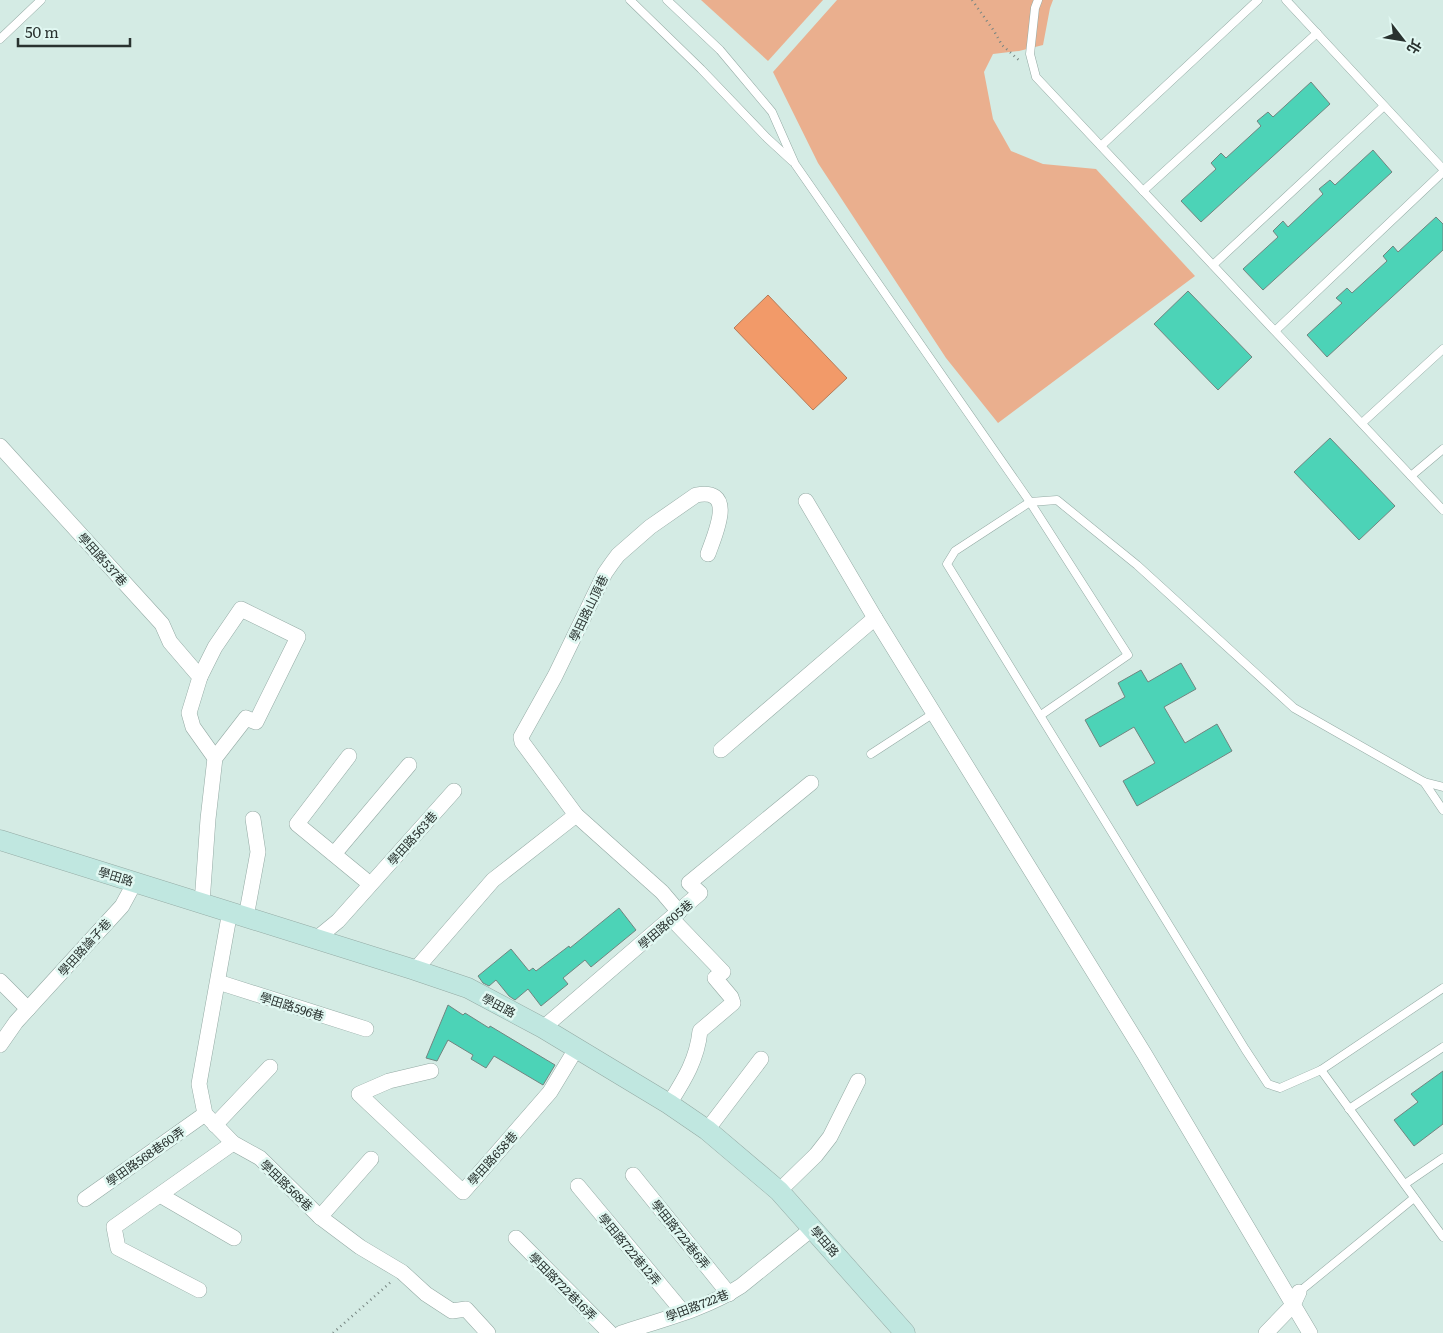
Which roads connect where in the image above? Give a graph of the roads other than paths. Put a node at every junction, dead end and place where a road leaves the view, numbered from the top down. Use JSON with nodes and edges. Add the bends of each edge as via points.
{"nodes":[{"id":1,"x":41,"y":0,"type":"edge"},
{"id":2,"x":630,"y":0,"type":"edge"},
{"id":3,"x":667,"y":0,"type":"edge"},
{"id":4,"x":1038,"y":0,"type":"edge"},
{"id":5,"x":1258,"y":0,"type":"edge"},
{"id":6,"x":1286,"y":0,"type":"edge"},
{"id":7,"x":1318,"y":33,"type":"junction"},
{"id":8,"x":0,"y":39,"type":"edge"},
{"id":9,"x":1384,"y":106,"type":"junction"},
{"id":10,"x":1101,"y":146,"type":"junction"},
{"id":11,"x":795,"y":164,"type":"junction"},
{"id":12,"x":1443,"y":171,"type":"edge"},
{"id":13,"x":1143,"y":191,"type":"junction"},
{"id":14,"x":1214,"y":265,"type":"junction"},
{"id":15,"x":1275,"y":331,"type":"junction"},
{"id":16,"x":1443,"y":349,"type":"edge"},
{"id":17,"x":1362,"y":423,"type":"junction"},
{"id":18,"x":0,"y":446,"type":"edge"},
{"id":19,"x":1443,"y":450,"type":"edge"},
{"id":20,"x":1411,"y":476,"type":"junction"},
{"id":21,"x":806,"y":501,"type":"dead end"},
{"id":22,"x":1030,"y":502,"type":"junction"},
{"id":23,"x":1443,"y":510,"type":"edge"},
{"id":24,"x":708,"y":554,"type":"dead end"},
{"id":25,"x":875,"y":618,"type":"junction"},
{"id":26,"x":200,"y":677,"type":"junction"},
{"id":27,"x":934,"y":714,"type":"junction"},
{"id":28,"x":1041,"y":715,"type":"junction"},
{"id":29,"x":721,"y":750,"type":"dead end"},
{"id":30,"x":871,"y":754,"type":"dead end"},
{"id":31,"x":349,"y":756,"type":"dead end"},
{"id":32,"x":215,"y":758,"type":"junction"},
{"id":33,"x":409,"y":765,"type":"dead end"},
{"id":34,"x":1424,"y":782,"type":"junction"},
{"id":35,"x":811,"y":783,"type":"dead end"},
{"id":36,"x":1443,"y":787,"type":"edge"},
{"id":37,"x":454,"y":791,"type":"dead end"},
{"id":38,"x":1443,"y":810,"type":"edge"},
{"id":39,"x":576,"y":815,"type":"junction"},
{"id":40,"x":253,"y":819,"type":"dead end"},
{"id":41,"x":0,"y":840,"type":"edge"},
{"id":42,"x":334,"y":854,"type":"junction"},
{"id":43,"x":134,"y":882,"type":"junction"},
{"id":44,"x":370,"y":884,"type":"junction"},
{"id":45,"x":202,"y":903,"type":"junction"},
{"id":46,"x":238,"y":914,"type":"junction"},
{"id":47,"x":675,"y":916,"type":"junction"},
{"id":48,"x":316,"y":939,"type":"junction"},
{"id":49,"x":415,"y":970,"type":"junction"},
{"id":50,"x":0,"y":981,"type":"edge"},
{"id":51,"x":218,"y":982,"type":"junction"},
{"id":52,"x":1443,"y":988,"type":"edge"},
{"id":53,"x":28,"y":1009,"type":"junction"},
{"id":54,"x":542,"y":1028,"type":"junction"},
{"id":55,"x":366,"y":1029,"type":"dead end"},
{"id":56,"x":0,"y":1045,"type":"edge"},
{"id":57,"x":1443,"y":1047,"type":"edge"},
{"id":58,"x":576,"y":1049,"type":"junction"},
{"id":59,"x":761,"y":1059,"type":"dead end"},
{"id":60,"x":270,"y":1067,"type":"dead end"},
{"id":61,"x":1321,"y":1070,"type":"junction"},
{"id":62,"x":431,"y":1071,"type":"dead end"},
{"id":63,"x":858,"y":1081,"type":"dead end"},
{"id":64,"x":669,"y":1104,"type":"junction"},
{"id":65,"x":1350,"y":1109,"type":"junction"},
{"id":66,"x":210,"y":1120,"type":"junction"},
{"id":67,"x":707,"y":1130,"type":"junction"},
{"id":68,"x":234,"y":1143,"type":"junction"},
{"id":69,"x":1443,"y":1158,"type":"edge"},
{"id":70,"x":372,"y":1159,"type":"dead end"},
{"id":71,"x":634,"y":1175,"type":"dead end"},
{"id":72,"x":1405,"y":1184,"type":"junction"},
{"id":73,"x":578,"y":1186,"type":"dead end"},
{"id":74,"x":780,"y":1191,"type":"junction"},
{"id":75,"x":160,"y":1194,"type":"junction"},
{"id":76,"x":1414,"y":1198,"type":"junction"},
{"id":77,"x":85,"y":1199,"type":"dead end"},
{"id":78,"x":320,"y":1217,"type":"junction"},
{"id":79,"x":813,"y":1228,"type":"junction"},
{"id":80,"x":1443,"y":1237,"type":"edge"},
{"id":81,"x":234,"y":1238,"type":"dead end"},
{"id":82,"x":516,"y":1238,"type":"dead end"},
{"id":83,"x":199,"y":1290,"type":"dead end"},
{"id":84,"x":729,"y":1294,"type":"junction"},
{"id":85,"x":1296,"y":1299,"type":"junction"},
{"id":86,"x":683,"y":1312,"type":"junction"},
{"id":87,"x":488,"y":1333,"type":"edge"},
{"id":88,"x":610,"y":1333,"type":"edge"},
{"id":89,"x":621,"y":1333,"type":"edge"},
{"id":90,"x":905,"y":1333,"type":"edge"},
{"id":91,"x":1266,"y":1333,"type":"edge"},
{"id":92,"x":1310,"y":1333,"type":"edge"}],
"edges":[{"from":1,"to":8,"type":"lane"},
{"from":2,"to":11,"type":"lane"},
{"from":3,"to":11,"type":"lane","via":[[720,50],[772,112]]},
{"from":4,"to":10,"type":"lane","via":[[1030,54],[1036,77]]},
{"from":5,"to":10,"type":"lane"},
{"from":6,"to":7,"type":"lane"},
{"from":7,"to":9,"type":"lane"},
{"from":7,"to":13,"type":"lane"},
{"from":9,"to":12,"type":"lane"},
{"from":9,"to":14,"type":"lane"},
{"from":10,"to":13,"type":"lane"},
{"from":11,"to":22,"type":"lane"},
{"from":12,"to":15,"type":"lane"},
{"from":13,"to":14,"type":"lane"},
{"from":14,"to":15,"type":"lane"},
{"from":15,"to":17,"type":"lane"},
{"from":16,"to":17,"type":"lane"},
{"from":17,"to":20,"type":"lane"},
{"from":18,"to":26,"type":"street","name":"學田路537巷","via":[[162,624],[170,642]]},
{"from":19,"to":20,"type":"lane"},
{"from":20,"to":23,"type":"lane"},
{"from":21,"to":25,"type":"street"},
{"from":22,"to":28,"type":"lane","via":[[955,551],[947,564]]},
{"from":22,"to":28,"type":"lane","via":[[1128,654]]},
{"from":22,"to":34,"type":"lane","via":[[1057,500],[1137,565],[1294,708]]},
{"from":24,"to":39,"type":"street","name":"學田路山頂巷","via":[[721,518],[720,504],[717,498],[703,494],[696,495],[650,527],[618,555],[605,573],[555,676],[524,730],[522,742]]},
{"from":25,"to":27,"type":"street"},
{"from":25,"to":29,"type":"street"},
{"from":26,"to":32,"type":"street","via":[[189,713],[193,727]]},
{"from":26,"to":32,"type":"street","via":[[215,647],[241,609],[298,637],[256,722],[246,718]]},
{"from":27,"to":30,"type":"lane"},
{"from":27,"to":85,"type":"street"},
{"from":28,"to":61,"type":"lane","via":[[1268,1084],[1280,1088]]},
{"from":31,"to":42,"type":"street","via":[[297,824]]},
{"from":32,"to":45,"type":"street"},
{"from":33,"to":42,"type":"street"},
{"from":34,"to":36,"type":"lane"},
{"from":34,"to":38,"type":"lane"},
{"from":35,"to":47,"type":"street","name":"學田路605巷","via":[[689,883],[700,894]]},
{"from":37,"to":44,"type":"street","name":"學田路563巷"},
{"from":39,"to":47,"type":"street","name":"學田路山頂巷","via":[[662,892]]},
{"from":39,"to":49,"type":"street","via":[[493,880]]},
{"from":40,"to":46,"type":"street","via":[[258,852]]},
{"from":41,"to":43,"type":"main road","name":"學田路"},
{"from":42,"to":44,"type":"street"},
{"from":43,"to":45,"type":"main road","name":"學田路"},
{"from":43,"to":53,"type":"street","name":"學田路論子巷","via":[[122,906]]},
{"from":44,"to":48,"type":"street","name":"學田路563巷","via":[[338,921]]},
{"from":45,"to":46,"type":"main road","name":"學田路"},
{"from":46,"to":48,"type":"main road","name":"學田路"},
{"from":46,"to":51,"type":"street"},
{"from":47,"to":54,"type":"street","name":"學田路605巷"},
{"from":47,"to":64,"type":"street","name":"學田路山頂巷","via":[[723,972],[715,978],[733,1003],[700,1031],[698,1048],[688,1074]]},
{"from":48,"to":49,"type":"main road","name":"學田路"},
{"from":49,"to":54,"type":"main road","name":"學田路","via":[[468,988]]},
{"from":50,"to":53,"type":"street"},
{"from":51,"to":55,"type":"street","name":"學田路596巷"},
{"from":51,"to":66,"type":"street","via":[[198,1084]]},
{"from":52,"to":61,"type":"lane"},
{"from":53,"to":56,"type":"street","name":"學田路論子巷"},
{"from":54,"to":58,"type":"main road","name":"學田路"},
{"from":57,"to":65,"type":"lane"},
{"from":58,"to":62,"type":"street","name":"學田路658巷","via":[[550,1092],[462,1192],[359,1094],[389,1081]]},
{"from":58,"to":64,"type":"main road","name":"學田路"},
{"from":59,"to":67,"type":"street"},
{"from":60,"to":66,"type":"street","name":"學田路568巷60弄"},
{"from":61,"to":65,"type":"lane"},
{"from":63,"to":74,"type":"street","via":[[830,1137]]},
{"from":64,"to":67,"type":"main road","name":"學田路"},
{"from":65,"to":72,"type":"lane"},
{"from":66,"to":68,"type":"street","name":"學田路568巷"},
{"from":66,"to":77,"type":"street","name":"學田路568巷60弄"},
{"from":67,"to":74,"type":"main road","name":"學田路"},
{"from":68,"to":75,"type":"street"},
{"from":68,"to":78,"type":"street","name":"學田路568巷","via":[[260,1158]]},
{"from":69,"to":72,"type":"lane"},
{"from":70,"to":78,"type":"street"},
{"from":71,"to":84,"type":"street","name":"學田路722巷6弄"},
{"from":72,"to":76,"type":"lane"},
{"from":73,"to":86,"type":"street","name":"學田路722巷12弄"},
{"from":74,"to":79,"type":"main road","name":"學田路"},
{"from":75,"to":81,"type":"street"},
{"from":75,"to":83,"type":"street","via":[[114,1226],[118,1248]]},
{"from":76,"to":80,"type":"lane"},
{"from":76,"to":85,"type":"lane"},
{"from":78,"to":87,"type":"street","name":"學田路568巷","via":[[360,1247],[402,1272],[426,1294],[452,1311],[466,1308]]},
{"from":79,"to":84,"type":"street","name":"學田路722巷"},
{"from":79,"to":90,"type":"main road","name":"學田路"},
{"from":82,"to":88,"type":"street","name":"學田路722巷16弄"},
{"from":84,"to":86,"type":"street","name":"學田路722巷"},
{"from":85,"to":91,"type":"street"},
{"from":85,"to":92,"type":"street"},
{"from":86,"to":89,"type":"street","name":"學田路722巷"}]}
